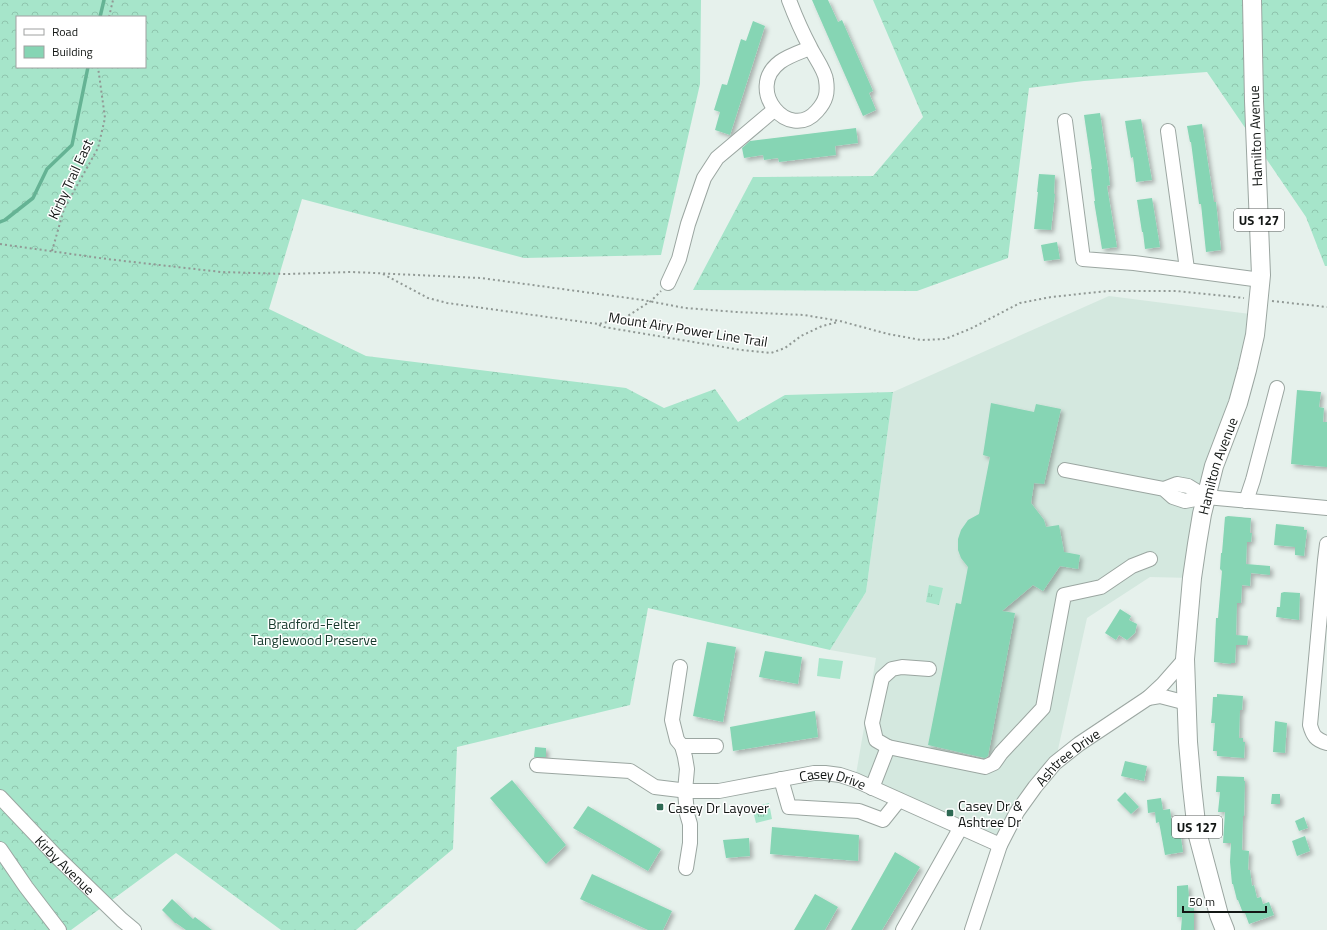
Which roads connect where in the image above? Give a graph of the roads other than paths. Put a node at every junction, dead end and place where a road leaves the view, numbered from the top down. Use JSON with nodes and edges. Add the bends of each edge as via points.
{"nodes":[{"id":1,"x":788,"y":0,"type":"edge"},
{"id":2,"x":1252,"y":0,"type":"edge"},
{"id":3,"x":810,"y":48,"type":"junction"},
{"id":4,"x":774,"y":110,"type":"junction"},
{"id":5,"x":1065,"y":121,"type":"dead end"},
{"id":6,"x":1168,"y":130,"type":"dead end"},
{"id":7,"x":1187,"y":270,"type":"junction"},
{"id":8,"x":1261,"y":280,"type":"junction"},
{"id":9,"x":668,"y":283,"type":"road end"},
{"id":10,"x":1278,"y":388,"type":"dead end"},
{"id":11,"x":1066,"y":470,"type":"dead end"},
{"id":12,"x":1206,"y":497,"type":"junction"},
{"id":13,"x":1246,"y":501,"type":"junction"},
{"id":14,"x":1327,"y":508,"type":"edge"},
{"id":15,"x":1327,"y":544,"type":"edge"},
{"id":16,"x":1150,"y":559,"type":"dead end"},
{"id":17,"x":1185,"y":659,"type":"junction"},
{"id":18,"x":680,"y":666,"type":"dead end"},
{"id":19,"x":929,"y":669,"type":"dead end"},
{"id":20,"x":1148,"y":698,"type":"junction"},
{"id":21,"x":1187,"y":703,"type":"junction"},
{"id":22,"x":1322,"y":741,"type":"edge"},
{"id":23,"x":682,"y":746,"type":"junction"},
{"id":24,"x":716,"y":746,"type":"dead end"},
{"id":25,"x":888,"y":747,"type":"junction"},
{"id":26,"x":537,"y":765,"type":"dead end"},
{"id":27,"x":781,"y":778,"type":"junction"},
{"id":28,"x":872,"y":788,"type":"junction"},
{"id":29,"x":685,"y":791,"type":"junction"},
{"id":30,"x":0,"y":797,"type":"edge"},
{"id":31,"x":900,"y":800,"type":"junction"},
{"id":32,"x":961,"y":827,"type":"junction"},
{"id":33,"x":1000,"y":845,"type":"junction"},
{"id":34,"x":0,"y":848,"type":"edge"},
{"id":35,"x":686,"y":868,"type":"dead end"},
{"id":36,"x":59,"y":930,"type":"edge"},
{"id":37,"x":134,"y":930,"type":"edge"},
{"id":38,"x":903,"y":930,"type":"edge"},
{"id":39,"x":972,"y":930,"type":"edge"},
{"id":40,"x":1225,"y":930,"type":"edge"}],
"edges":[{"from":1,"to":3,"type":"street"},
{"from":2,"to":8,"type":"main road","name":"Hamilton Avenue","number":"US 127"},
{"from":3,"to":4,"type":"street","via":[[780,62],[771,71],[766,82],[768,97]]},
{"from":3,"to":4,"type":"street","via":[[826,78],[824,104],[814,115],[800,121],[784,118]]},
{"from":4,"to":9,"type":"street","via":[[717,158],[704,178],[679,259]]},
{"from":5,"to":7,"type":"street","via":[[1083,259]]},
{"from":6,"to":7,"type":"street"},
{"from":7,"to":8,"type":"street"},
{"from":8,"to":12,"type":"main road","name":"Hamilton Avenue","number":"US 127","via":[[1248,370],[1214,466]]},
{"from":10,"to":13,"type":"street"},
{"from":11,"to":12,"type":"street","via":[[1164,489],[1173,497],[1185,501]]},
{"from":12,"to":13,"type":"street"},
{"from":12,"to":17,"type":"main road","name":"Hamilton Avenue","number":"US 127","via":[[1197,544]]},
{"from":13,"to":14,"type":"street"},
{"from":15,"to":22,"type":"street","via":[[1310,725],[1312,733]]},
{"from":16,"to":25,"type":"street","via":[[1132,566],[1101,587],[1064,595],[1043,708],[994,763],[985,767]]},
{"from":17,"to":20,"type":"street","name":"Ashtree Drive"},
{"from":17,"to":21,"type":"main road","name":"Hamilton Avenue","number":"US 127"},
{"from":18,"to":23,"type":"street","via":[[672,720],[677,740]]},
{"from":19,"to":25,"type":"street","via":[[902,667],[892,670],[882,678],[872,722],[876,740]]},
{"from":20,"to":21,"type":"street","via":[[1160,696]]},
{"from":20,"to":33,"type":"street","name":"Ashtree Drive","via":[[1055,764],[1018,812]]},
{"from":21,"to":40,"type":"main road","name":"Hamilton Avenue","number":"US 127","via":[[1188,742],[1197,832]]},
{"from":23,"to":24,"type":"street"},
{"from":23,"to":29,"type":"street","via":[[687,769]]},
{"from":25,"to":28,"type":"street"},
{"from":26,"to":29,"type":"street","name":"Casey Drive","via":[[630,771],[655,787]]},
{"from":27,"to":28,"type":"street","name":"Casey Drive","via":[[825,773],[840,775]]},
{"from":27,"to":29,"type":"street","name":"Casey Drive","via":[[719,791]]},
{"from":27,"to":31,"type":"street","via":[[789,807],[859,811],[883,820]]},
{"from":28,"to":31,"type":"street","name":"Casey Drive"},
{"from":29,"to":35,"type":"street","via":[[690,824]]},
{"from":30,"to":37,"type":"street","name":"Kirby Avenue","via":[[56,856]]},
{"from":31,"to":32,"type":"street","name":"Casey Drive"},
{"from":32,"to":33,"type":"street","name":"Casey Drive"},
{"from":32,"to":38,"type":"street"},
{"from":33,"to":39,"type":"street","name":"Ashtree Drive"},
{"from":34,"to":36,"type":"street"}]}
